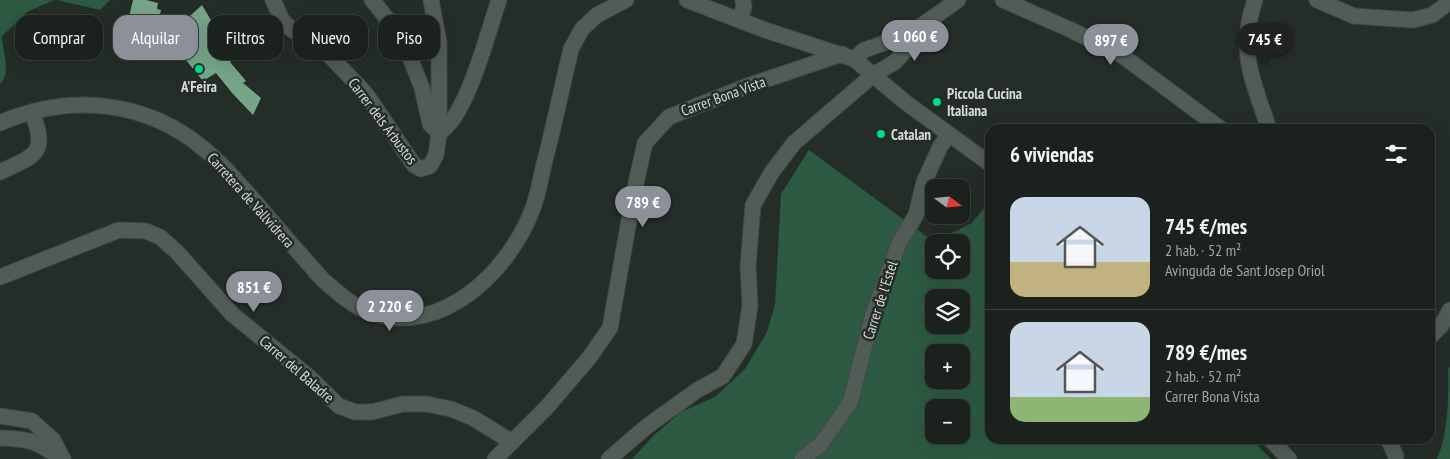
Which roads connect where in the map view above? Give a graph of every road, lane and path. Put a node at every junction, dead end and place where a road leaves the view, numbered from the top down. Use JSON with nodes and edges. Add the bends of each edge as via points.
{"nodes":[{"id":1,"x":273,"y":0,"type":"edge"},
{"id":2,"x":372,"y":0,"type":"edge"},
{"id":3,"x":431,"y":0,"type":"edge"},
{"id":4,"x":499,"y":0,"type":"edge"},
{"id":5,"x":626,"y":0,"type":"edge"},
{"id":6,"x":687,"y":0,"type":"edge"},
{"id":7,"x":743,"y":0,"type":"edge"},
{"id":8,"x":958,"y":0,"type":"edge"},
{"id":9,"x":1003,"y":0,"type":"edge"},
{"id":10,"x":1255,"y":0,"type":"edge"},
{"id":11,"x":1317,"y":0,"type":"edge"},
{"id":12,"x":1450,"y":2,"type":"edge"},
{"id":13,"x":740,"y":19,"type":"junction"},
{"id":14,"x":908,"y":35,"type":"junction"},
{"id":15,"x":848,"y":57,"type":"junction"},
{"id":16,"x":873,"y":75,"type":"junction"},
{"id":17,"x":32,"y":112,"type":"junction"},
{"id":18,"x":0,"y":123,"type":"edge"},
{"id":19,"x":1214,"y":124,"type":"edge"},
{"id":20,"x":1267,"y":124,"type":"edge"},
{"id":21,"x":439,"y":133,"type":"junction"},
{"id":22,"x":949,"y":134,"type":"junction"},
{"id":23,"x":985,"y":160,"type":"edge"},
{"id":24,"x":0,"y":172,"type":"edge"},
{"id":25,"x":0,"y":277,"type":"edge"},
{"id":26,"x":1450,"y":310,"type":"edge"},
{"id":27,"x":1445,"y":326,"type":"edge"},
{"id":28,"x":0,"y":416,"type":"edge"},
{"id":29,"x":0,"y":438,"type":"edge"},
{"id":30,"x":512,"y":442,"type":"junction"},
{"id":31,"x":1275,"y":444,"type":"edge"},
{"id":32,"x":1390,"y":444,"type":"edge"},
{"id":33,"x":1396,"y":456,"type":"dead end"},
{"id":34,"x":62,"y":459,"type":"edge"},
{"id":35,"x":495,"y":459,"type":"edge"},
{"id":36,"x":609,"y":459,"type":"edge"},
{"id":37,"x":802,"y":459,"type":"edge"},
{"id":38,"x":1289,"y":459,"type":"edge"}],
"edges":[{"from":1,"to":21,"type":"street","name":"Carrer dels Arbustos","via":[[282,20],[291,30],[317,45],[366,94],[414,165],[420,169],[430,166],[436,155]]},
{"from":2,"to":21,"type":"street","via":[[397,31],[422,88],[430,124]]},
{"from":3,"to":21,"type":"street","via":[[439,42]]},
{"from":4,"to":21,"type":"street","via":[[458,114]]},
{"from":5,"to":17,"type":"street","name":"Carretera de Vallvidrera","via":[[592,20],[582,29],[571,49],[533,207],[508,255],[457,302],[429,314],[391,317],[372,313],[337,293],[230,173],[205,149],[169,125],[140,114],[91,104]]},
{"from":6,"to":13,"type":"street"},
{"from":7,"to":13,"type":"street"},
{"from":8,"to":14,"type":"street","name":"Carrer Bona Vista"},
{"from":9,"to":19,"type":"street","via":[[1120,54]]},
{"from":10,"to":20,"type":"street","via":[[1247,32],[1246,55]]},
{"from":11,"to":12,"type":"street","via":[[1354,16],[1413,20],[1432,15]]},
{"from":13,"to":15,"type":"street"},
{"from":14,"to":15,"type":"street","name":"Carrer Bona Vista"},
{"from":14,"to":16,"type":"street","via":[[904,52],[888,68]]},
{"from":15,"to":16,"type":"street"},
{"from":15,"to":30,"type":"street","name":"Carrer Bona Vista","via":[[750,85],[669,116],[645,143],[610,328],[547,407]]},
{"from":16,"to":22,"type":"street"},
{"from":16,"to":36,"type":"street","via":[[794,143],[753,205],[748,266],[750,306],[744,344],[724,376],[696,391],[653,422]]},
{"from":17,"to":18,"type":"street","name":"Carretera de Vallvidrera"},
{"from":17,"to":24,"type":"street","via":[[39,132],[38,147],[33,156]]},
{"from":22,"to":23,"type":"street"},
{"from":22,"to":37,"type":"street","name":"Carrer de l'Estel","via":[[924,182],[916,215],[899,243],[873,314],[850,404],[820,445]]},
{"from":25,"to":30,"type":"street","name":"Carrer del Baladre","via":[[120,230],[146,231],[160,237],[177,252],[232,314],[308,376],[339,406],[355,412],[372,412],[403,404],[451,409],[473,418]]},
{"from":26,"to":27,"type":"street"},
{"from":28,"to":34,"type":"street","via":[[32,421],[53,440]]},
{"from":29,"to":34,"type":"street","via":[[22,438],[37,443]]},
{"from":30,"to":35,"type":"street","name":"Carrer Bona Vista"},
{"from":31,"to":38,"type":"street"},
{"from":32,"to":33,"type":"street"}]}
